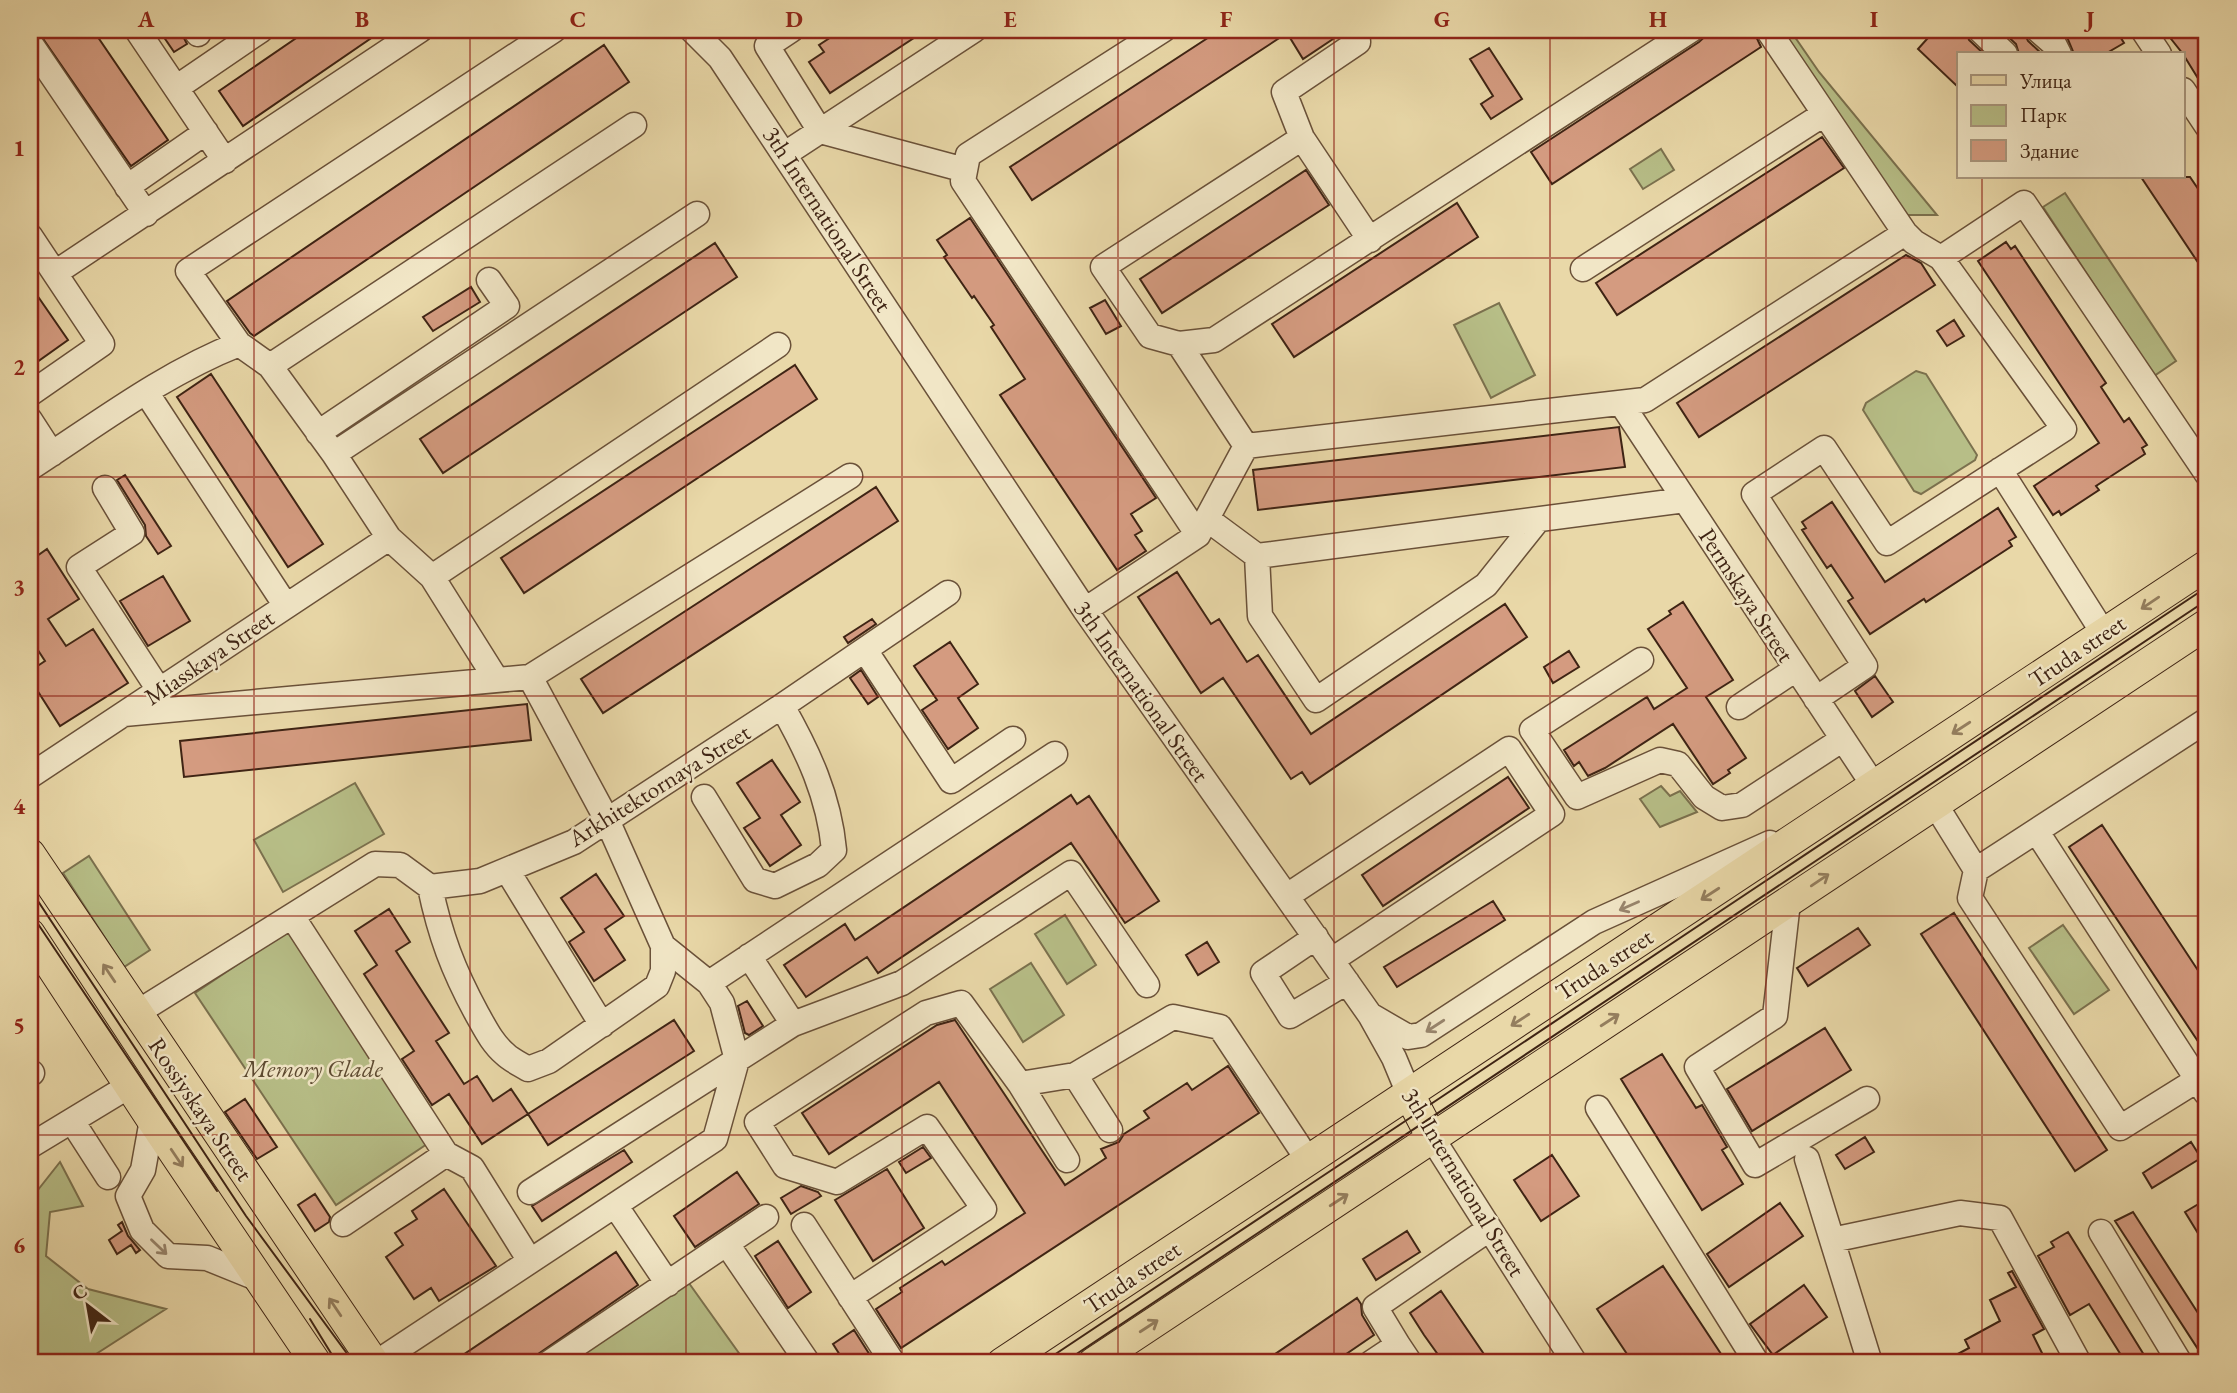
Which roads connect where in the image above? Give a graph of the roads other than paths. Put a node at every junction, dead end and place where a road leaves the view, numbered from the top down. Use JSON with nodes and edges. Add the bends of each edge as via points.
{"nodes":[{"id":1,"x":137,"y":30,"type":"edge"},
{"id":2,"x":261,"y":30,"type":"edge"},
{"id":3,"x":420,"y":30,"type":"edge"},
{"id":4,"x":554,"y":30,"type":"edge"},
{"id":5,"x":692,"y":30,"type":"edge"},
{"id":6,"x":791,"y":30,"type":"edge"},
{"id":7,"x":974,"y":30,"type":"edge"},
{"id":8,"x":1163,"y":30,"type":"edge"},
{"id":9,"x":1357,"y":30,"type":"edge"},
{"id":10,"x":1691,"y":30,"type":"edge"},
{"id":11,"x":1768,"y":30,"type":"edge"},
{"id":12,"x":1980,"y":30,"type":"edge"},
{"id":13,"x":2038,"y":30,"type":"edge"},
{"id":14,"x":2143,"y":30,"type":"edge"},
{"id":15,"x":30,"y":43,"type":"edge"},
{"id":16,"x":2003,"y":52,"type":"edge"},
{"id":17,"x":2058,"y":52,"type":"edge"},
{"id":18,"x":2158,"y":52,"type":"edge"},
{"id":19,"x":176,"y":88,"type":"junction"},
{"id":20,"x":2184,"y":92,"type":"edge"},
{"id":21,"x":1824,"y":114,"type":"junction"},
{"id":22,"x":634,"y":125,"type":"dead end"},
{"id":23,"x":2207,"y":126,"type":"edge"},
{"id":24,"x":820,"y":131,"type":"junction"},
{"id":25,"x":206,"y":132,"type":"junction"},
{"id":26,"x":1301,"y":138,"type":"junction"},
{"id":27,"x":785,"y":154,"type":"junction"},
{"id":28,"x":225,"y":161,"type":"junction"},
{"id":29,"x":965,"y":170,"type":"junction"},
{"id":30,"x":127,"y":187,"type":"junction"},
{"id":31,"x":146,"y":214,"type":"junction"},
{"id":32,"x":696,"y":215,"type":"dead end"},
{"id":33,"x":1905,"y":233,"type":"junction"},
{"id":34,"x":30,"y":236,"type":"edge"},
{"id":35,"x":1370,"y":240,"type":"junction"},
{"id":36,"x":1941,"y":258,"type":"junction"},
{"id":37,"x":1583,"y":269,"type":"dead end"},
{"id":38,"x":55,"y":273,"type":"junction"},
{"id":39,"x":489,"y":280,"type":"dead end"},
{"id":40,"x":239,"y":344,"type":"junction"},
{"id":41,"x":1179,"y":344,"type":"junction"},
{"id":42,"x":779,"y":345,"type":"dead end"},
{"id":43,"x":270,"y":366,"type":"junction"},
{"id":44,"x":146,"y":392,"type":"junction"},
{"id":45,"x":30,"y":394,"type":"edge"},
{"id":46,"x":1621,"y":404,"type":"junction"},
{"id":47,"x":30,"y":420,"type":"edge"},
{"id":48,"x":318,"y":433,"type":"junction"},
{"id":49,"x":1246,"y":446,"type":"junction"},
{"id":50,"x":52,"y":454,"type":"junction"},
{"id":51,"x":334,"y":454,"type":"junction"},
{"id":52,"x":30,"y":468,"type":"edge"},
{"id":53,"x":2000,"y":470,"type":"junction"},
{"id":54,"x":2207,"y":474,"type":"edge"},
{"id":55,"x":850,"y":476,"type":"dead end"},
{"id":56,"x":105,"y":488,"type":"dead end"},
{"id":57,"x":1685,"y":500,"type":"junction"},
{"id":58,"x":1537,"y":521,"type":"junction"},
{"id":59,"x":1202,"y":527,"type":"junction"},
{"id":60,"x":389,"y":538,"type":"junction"},
{"id":61,"x":1257,"y":556,"type":"junction"},
{"id":62,"x":2207,"y":565,"type":"edge"},
{"id":63,"x":432,"y":577,"type":"junction"},
{"id":64,"x":948,"y":593,"type":"dead end"},
{"id":65,"x":286,"y":606,"type":"junction"},
{"id":66,"x":1085,"y":610,"type":"junction"},
{"id":67,"x":2207,"y":624,"type":"edge"},
{"id":68,"x":2104,"y":634,"type":"junction"},
{"id":69,"x":865,"y":649,"type":"junction"},
{"id":70,"x":1641,"y":660,"type":"dead end"},
{"id":71,"x":1796,"y":669,"type":"junction"},
{"id":72,"x":530,"y":677,"type":"junction"},
{"id":73,"x":496,"y":679,"type":"junction"},
{"id":74,"x":159,"y":690,"type":"junction"},
{"id":75,"x":1816,"y":699,"type":"junction"},
{"id":76,"x":782,"y":706,"type":"junction"},
{"id":77,"x":1739,"y":707,"type":"dead end"},
{"id":78,"x":124,"y":713,"type":"junction"},
{"id":79,"x":2207,"y":720,"type":"edge"},
{"id":80,"x":1013,"y":739,"type":"dead end"},
{"id":81,"x":1843,"y":739,"type":"junction"},
{"id":82,"x":1055,"y":754,"type":"dead end"},
{"id":83,"x":30,"y":776,"type":"edge"},
{"id":84,"x":1874,"y":786,"type":"junction"},
{"id":85,"x":704,"y":797,"type":"dead end"},
{"id":86,"x":1935,"y":804,"type":"junction"},
{"id":87,"x":1825,"y":818,"type":"junction"},
{"id":88,"x":607,"y":820,"type":"junction"},
{"id":89,"x":2036,"y":832,"type":"junction"},
{"id":90,"x":30,"y":854,"type":"edge"},
{"id":91,"x":507,"y":870,"type":"junction"},
{"id":92,"x":1976,"y":870,"type":"junction"},
{"id":93,"x":430,"y":887,"type":"junction"},
{"id":94,"x":1287,"y":896,"type":"junction"},
{"id":95,"x":1788,"y":902,"type":"junction"},
{"id":96,"x":292,"y":916,"type":"junction"},
{"id":97,"x":30,"y":934,"type":"edge"},
{"id":98,"x":1316,"y":937,"type":"junction"},
{"id":99,"x":663,"y":946,"type":"junction"},
{"id":100,"x":749,"y":956,"type":"junction"},
{"id":101,"x":1332,"y":960,"type":"junction"},
{"id":102,"x":1347,"y":982,"type":"junction"},
{"id":103,"x":709,"y":983,"type":"junction"},
{"id":104,"x":1147,"y":985,"type":"dead end"},
{"id":105,"x":135,"y":1014,"type":"junction"},
{"id":106,"x":1370,"y":1015,"type":"junction"},
{"id":107,"x":793,"y":1024,"type":"junction"},
{"id":108,"x":602,"y":1025,"type":"junction"},
{"id":109,"x":737,"y":1060,"type":"junction"},
{"id":110,"x":1075,"y":1075,"type":"junction"},
{"id":111,"x":1020,"y":1084,"type":"junction"},
{"id":112,"x":129,"y":1086,"type":"junction"},
{"id":113,"x":2202,"y":1087,"type":"edge"},
{"id":114,"x":1409,"y":1094,"type":"junction"},
{"id":115,"x":1867,"y":1099,"type":"dead end"},
{"id":116,"x":1598,"y":1108,"type":"dead end"},
{"id":117,"x":152,"y":1120,"type":"junction"},
{"id":118,"x":72,"y":1121,"type":"junction"},
{"id":119,"x":757,"y":1122,"type":"junction"},
{"id":120,"x":1110,"y":1130,"type":"dead end"},
{"id":121,"x":1432,"y":1138,"type":"junction"},
{"id":122,"x":715,"y":1139,"type":"junction"},
{"id":123,"x":30,"y":1146,"type":"edge"},
{"id":124,"x":446,"y":1154,"type":"junction"},
{"id":125,"x":1807,"y":1159,"type":"dead end"},
{"id":126,"x":1068,"y":1160,"type":"dead end"},
{"id":127,"x":1308,"y":1160,"type":"junction"},
{"id":128,"x":108,"y":1177,"type":"dead end"},
{"id":129,"x":530,"y":1192,"type":"dead end"},
{"id":130,"x":615,"y":1205,"type":"junction"},
{"id":131,"x":766,"y":1217,"type":"dead end"},
{"id":132,"x":343,"y":1224,"type":"dead end"},
{"id":133,"x":804,"y":1225,"type":"dead end"},
{"id":134,"x":1489,"y":1229,"type":"junction"},
{"id":135,"x":2101,"y":1232,"type":"dead end"},
{"id":136,"x":1832,"y":1240,"type":"junction"},
{"id":137,"x":727,"y":1244,"type":"junction"},
{"id":138,"x":530,"y":1261,"type":"junction"},
{"id":139,"x":259,"y":1279,"type":"junction"},
{"id":140,"x":668,"y":1284,"type":"junction"},
{"id":141,"x":850,"y":1297,"type":"junction"},
{"id":142,"x":1404,"y":1354,"type":"edge"},
{"id":143,"x":316,"y":1363,"type":"edge"},
{"id":144,"x":375,"y":1363,"type":"edge"},
{"id":145,"x":549,"y":1363,"type":"edge"},
{"id":146,"x":808,"y":1363,"type":"edge"},
{"id":147,"x":893,"y":1363,"type":"edge"},
{"id":148,"x":1002,"y":1363,"type":"edge"},
{"id":149,"x":1093,"y":1363,"type":"edge"},
{"id":150,"x":1371,"y":1363,"type":"edge"},
{"id":151,"x":1574,"y":1363,"type":"edge"},
{"id":152,"x":1758,"y":1363,"type":"edge"},
{"id":153,"x":1870,"y":1363,"type":"edge"},
{"id":154,"x":2079,"y":1363,"type":"edge"},
{"id":155,"x":2179,"y":1363,"type":"edge"}],
"edges":[{"from":1,"to":19,"type":"street"},
{"from":2,"to":19,"type":"street"},
{"from":3,"to":28,"type":"street"},
{"from":4,"to":40,"type":"street","via":[[188,271]]},
{"from":5,"to":27,"type":"street","name":"3th International Street","via":[[720,58]]},
{"from":6,"to":24,"type":"street","via":[[766,46]]},
{"from":7,"to":24,"type":"street"},
{"from":8,"to":29,"type":"street","via":[[968,155]]},
{"from":9,"to":26,"type":"street","via":[[1358,42],[1284,92]]},
{"from":10,"to":35,"type":"street"},
{"from":11,"to":21,"type":"street"},
{"from":12,"to":16,"type":"street"},
{"from":13,"to":17,"type":"street"},
{"from":14,"to":18,"type":"street"},
{"from":15,"to":30,"type":"street"},
{"from":19,"to":25,"type":"street"},
{"from":20,"to":23,"type":"street"},
{"from":21,"to":33,"type":"street"},
{"from":21,"to":37,"type":"street"},
{"from":22,"to":43,"type":"street"},
{"from":24,"to":27,"type":"street"},
{"from":24,"to":29,"type":"street"},
{"from":25,"to":28,"type":"street"},
{"from":25,"to":30,"type":"street"},
{"from":26,"to":35,"type":"street"},
{"from":26,"to":41,"type":"street","via":[[1103,267],[1150,336]]},
{"from":27,"to":66,"type":"street","name":"3th International Street"},
{"from":28,"to":31,"type":"street"},
{"from":29,"to":59,"type":"street","via":[[963,181]]},
{"from":30,"to":31,"type":"street"},
{"from":31,"to":38,"type":"street"},
{"from":32,"to":51,"type":"street"},
{"from":33,"to":36,"type":"street"},
{"from":33,"to":46,"type":"street","via":[[1645,400]]},
{"from":34,"to":38,"type":"street"},
{"from":35,"to":41,"type":"street","via":[[1214,340]]},
{"from":36,"to":53,"type":"street","via":[[2064,429]]},
{"from":36,"to":54,"type":"street","via":[[2024,204]]},
{"from":38,"to":45,"type":"street","via":[[102,344]]},
{"from":39,"to":48,"type":"street","via":[[507,306]]},
{"from":40,"to":43,"type":"street"},
{"from":40,"to":44,"type":"street","via":[[204,358]]},
{"from":41,"to":49,"type":"street"},
{"from":42,"to":63,"type":"street"},
{"from":43,"to":48,"type":"street"},
{"from":44,"to":50,"type":"street"},
{"from":44,"to":65,"type":"street"},
{"from":46,"to":49,"type":"street"},
{"from":46,"to":57,"type":"street","name":"Permskaya Street"},
{"from":47,"to":50,"type":"street"},
{"from":48,"to":51,"type":"street"},
{"from":49,"to":59,"type":"street"},
{"from":50,"to":52,"type":"street"},
{"from":51,"to":60,"type":"street"},
{"from":53,"to":68,"type":"street"},
{"from":53,"to":75,"type":"street","via":[[1887,543],[1824,448],[1754,495],[1865,666]]},
{"from":55,"to":72,"type":"street"},
{"from":56,"to":74,"type":"street","via":[[132,533],[79,567]]},
{"from":57,"to":58,"type":"street"},
{"from":57,"to":71,"type":"street","name":"Permskaya Street"},
{"from":58,"to":61,"type":"street"},
{"from":58,"to":61,"type":"street","via":[[1486,585],[1317,700],[1260,616]]},
{"from":59,"to":61,"type":"street"},
{"from":59,"to":66,"type":"street"},
{"from":60,"to":63,"type":"street"},
{"from":60,"to":65,"type":"street","name":"Miasskaya Street"},
{"from":62,"to":68,"type":"main road","name":"Truda street","one_way":true},
{"from":63,"to":73,"type":"street"},
{"from":64,"to":69,"type":"street","name":"Arkhitektornaya Street"},
{"from":65,"to":74,"type":"street","name":"Miasskaya Street"},
{"from":66,"to":94,"type":"street","name":"3th International Street"},
{"from":67,"to":86,"type":"main road","name":"Truda street"},
{"from":68,"to":84,"type":"main road","name":"Truda street","one_way":true},
{"from":69,"to":76,"type":"street","name":"Arkhitektornaya Street"},
{"from":69,"to":80,"type":"street","via":[[951,780]]},
{"from":70,"to":81,"type":"street","via":[[1532,730],[1577,797],[1660,760],[1678,764],[1704,797],[1722,808],[1742,805]]},
{"from":71,"to":75,"type":"street","name":"Permskaya Street"},
{"from":71,"to":77,"type":"street"},
{"from":72,"to":73,"type":"street"},
{"from":72,"to":88,"type":"street"},
{"from":73,"to":78,"type":"street"},
{"from":74,"to":78,"type":"street","name":"Miasskaya Street"},
{"from":75,"to":81,"type":"street","name":"Permskaya Street"},
{"from":76,"to":85,"type":"street","via":[[811,757],[832,823],[835,849],[818,865],[775,886],[755,880]]},
{"from":76,"to":88,"type":"street","name":"Arkhitektornaya Street"},
{"from":78,"to":83,"type":"street","name":"Miasskaya Street"},
{"from":79,"to":89,"type":"street"},
{"from":81,"to":84,"type":"street","name":"Permskaya Street"},
{"from":82,"to":100,"type":"street"},
{"from":84,"to":87,"type":"main road","name":"Truda street"},
{"from":86,"to":92,"type":"street"},
{"from":95,"to":86,"type":"main road","name":"Truda street","one_way":true},
{"from":87,"to":106,"type":"street","one_way":true,"via":[[1594,922],[1421,1035],[1408,1037]]},
{"from":87,"to":114,"type":"main road","name":"Truda street","one_way":true},
{"from":88,"to":91,"type":"street","name":"Arkhitektornaya Street","via":[[573,842]]},
{"from":88,"to":99,"type":"street"},
{"from":89,"to":92,"type":"street"},
{"from":89,"to":113,"type":"street"},
{"from":105,"to":90,"type":"main road","name":"Rossiyskaya Street","one_way":true},
{"from":91,"to":93,"type":"street","name":"Arkhitektornaya Street","via":[[480,881]]},
{"from":91,"to":108,"type":"street"},
{"from":92,"to":113,"type":"street","via":[[1970,898],[2120,1128]]},
{"from":93,"to":96,"type":"street","via":[[400,865],[375,864]]},
{"from":93,"to":108,"type":"street","via":[[456,974],[492,1040],[506,1055],[528,1069],[549,1061]]},
{"from":94,"to":98,"type":"street","name":"3th International Street"},
{"from":94,"to":101,"type":"street","via":[[1509,749],[1552,814]]},
{"from":95,"to":115,"type":"street","via":[[1776,1016],[1697,1068],[1755,1165]]},
{"from":121,"to":95,"type":"main road","name":"Truda street","one_way":true},
{"from":96,"to":105,"type":"street"},
{"from":96,"to":124,"type":"street"},
{"from":97,"to":112,"type":"main road","name":"Rossiyskaya Street"},
{"from":98,"to":101,"type":"street","name":"3th International Street"},
{"from":98,"to":102,"type":"street","via":[[1263,973],[1290,1016]]},
{"from":99,"to":103,"type":"street"},
{"from":99,"to":108,"type":"street","via":[[663,971],[657,986]]},
{"from":100,"to":103,"type":"street"},
{"from":100,"to":107,"type":"street"},
{"from":101,"to":102,"type":"street","name":"3th International Street"},
{"from":102,"to":106,"type":"street","name":"3th International Street"},
{"from":103,"to":109,"type":"street","via":[[722,1003]]},
{"from":104,"to":107,"type":"street","via":[[1071,873],[902,983]]},
{"from":144,"to":105,"type":"main road","name":"Rossiyskaya Street","one_way":true},
{"from":106,"to":114,"type":"street","name":"3th International Street"},
{"from":107,"to":109,"type":"street"},
{"from":109,"to":122,"type":"street"},
{"from":109,"to":129,"type":"street"},
{"from":110,"to":111,"type":"street"},
{"from":110,"to":120,"type":"street"},
{"from":110,"to":127,"type":"street","via":[[1174,1017],[1220,1027]]},
{"from":111,"to":119,"type":"street","via":[[961,1003],[926,1013]]},
{"from":111,"to":126,"type":"street"},
{"from":112,"to":117,"type":"main road","name":"Rossiyskaya Street"},
{"from":112,"to":118,"type":"street"},
{"from":114,"to":121,"type":"main road","name":"3th International Street"},
{"from":114,"to":127,"type":"main road","name":"Truda street"},
{"from":116,"to":152,"type":"street"},
{"from":117,"to":139,"type":"main road","name":"Rossiyskaya Street","one_way":true},
{"from":117,"to":139,"type":"street","one_way":true,"via":[[143,1170],[128,1196],[142,1230],[168,1256],[207,1258]]},
{"from":118,"to":123,"type":"street"},
{"from":118,"to":128,"type":"street"},
{"from":119,"to":122,"type":"street"},
{"from":119,"to":141,"type":"street","via":[[785,1166],[837,1182],[927,1127],[984,1209]]},
{"from":121,"to":134,"type":"street","name":"3th International Street"},
{"from":149,"to":121,"type":"main road","name":"Truda street","one_way":true},
{"from":122,"to":130,"type":"street"},
{"from":124,"to":132,"type":"street"},
{"from":124,"to":138,"type":"street","via":[[472,1168]]},
{"from":125,"to":136,"type":"street"},
{"from":127,"to":148,"type":"main road","name":"Truda street"},
{"from":130,"to":138,"type":"street"},
{"from":130,"to":140,"type":"street"},
{"from":131,"to":137,"type":"street"},
{"from":133,"to":141,"type":"street"},
{"from":134,"to":142,"type":"street","via":[[1375,1307]]},
{"from":134,"to":151,"type":"street","name":"3th International Street"},
{"from":135,"to":155,"type":"street"},
{"from":136,"to":153,"type":"street"},
{"from":136,"to":154,"type":"street","via":[[1960,1213],[2000,1218]]},
{"from":137,"to":140,"type":"street"},
{"from":137,"to":146,"type":"street"},
{"from":138,"to":144,"type":"street"},
{"from":139,"to":143,"type":"main road","name":"Rossiyskaya Street"},
{"from":140,"to":145,"type":"street"},
{"from":141,"to":147,"type":"street"},
{"from":142,"to":150,"type":"street"}]}
